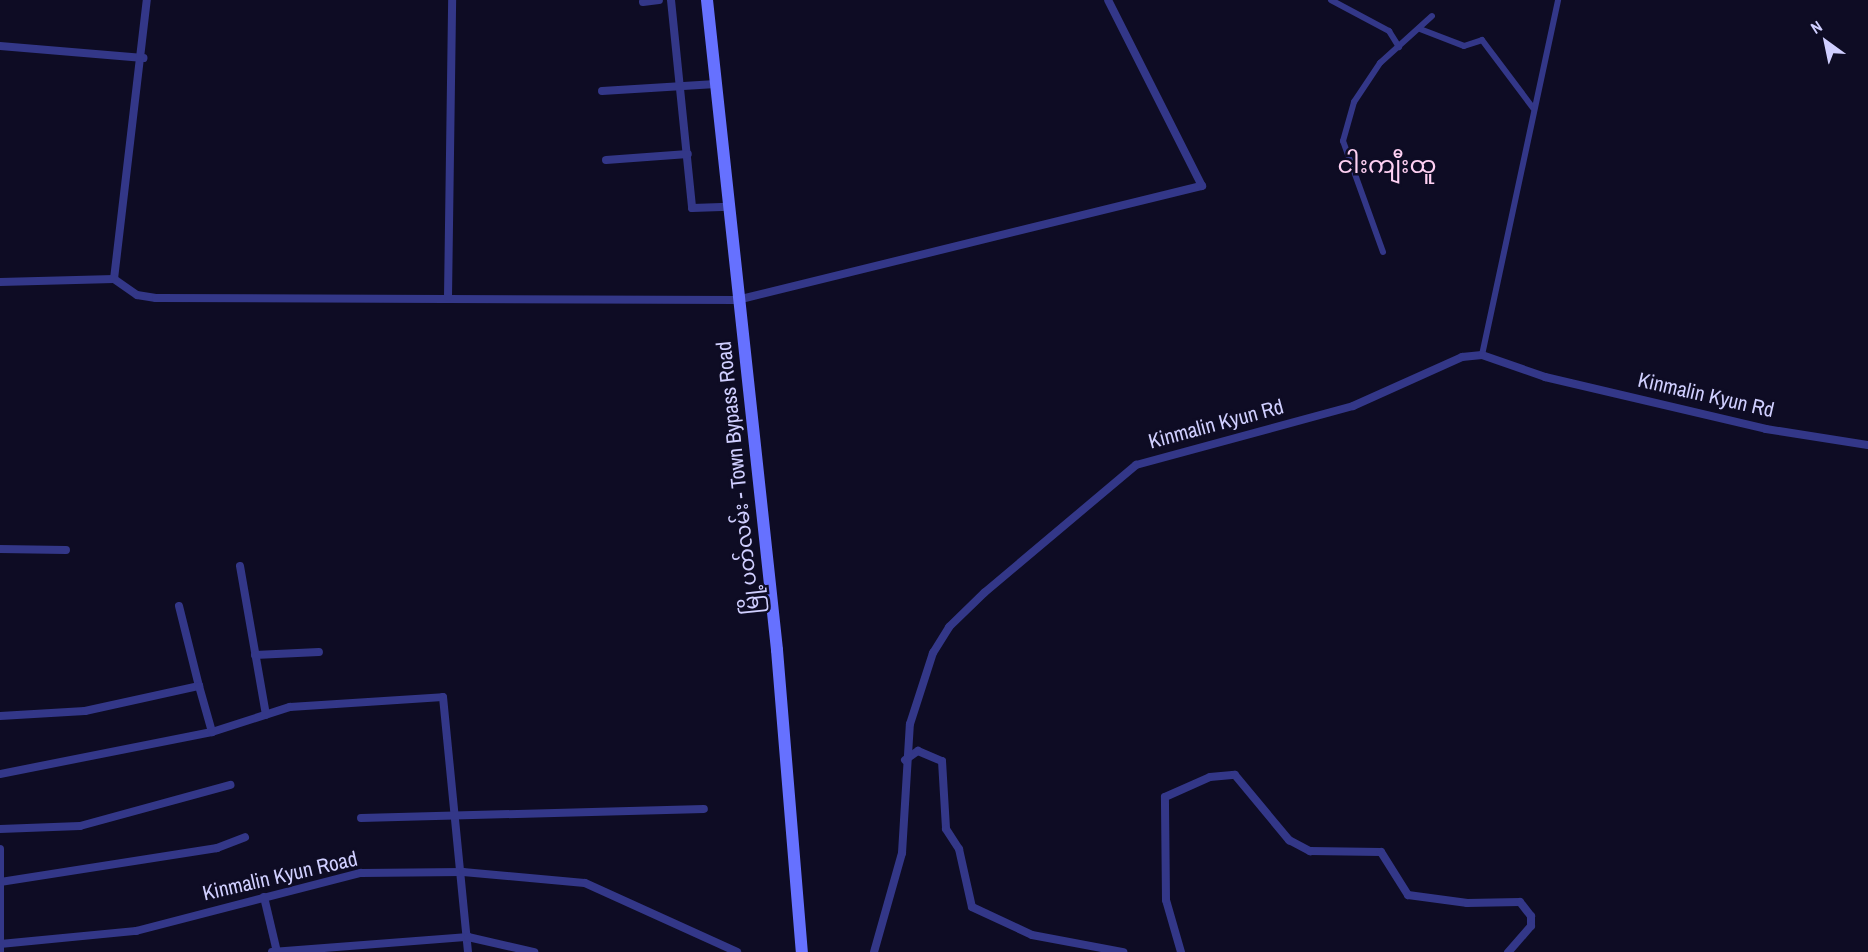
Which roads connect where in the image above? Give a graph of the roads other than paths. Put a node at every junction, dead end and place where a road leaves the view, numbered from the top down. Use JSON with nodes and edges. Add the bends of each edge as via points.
{"nodes":[{"id":1,"x":147,"y":0,"type":"edge"},
{"id":2,"x":452,"y":0,"type":"edge"},
{"id":3,"x":659,"y":0,"type":"edge"},
{"id":4,"x":671,"y":0,"type":"edge"},
{"id":5,"x":707,"y":0,"type":"edge"},
{"id":6,"x":1108,"y":0,"type":"edge"},
{"id":7,"x":1331,"y":0,"type":"edge"},
{"id":8,"x":1558,"y":0,"type":"edge"},
{"id":9,"x":643,"y":2,"type":"dead end"},
{"id":10,"x":1432,"y":16,"type":"dead end"},
{"id":11,"x":1420,"y":29,"type":"junction"},
{"id":12,"x":0,"y":45,"type":"edge"},
{"id":13,"x":1399,"y":47,"type":"junction"},
{"id":14,"x":143,"y":58,"type":"junction"},
{"id":15,"x":716,"y":84,"type":"junction"},
{"id":16,"x":680,"y":87,"type":"junction"},
{"id":17,"x":602,"y":92,"type":"dead end"},
{"id":18,"x":1533,"y":108,"type":"junction"},
{"id":19,"x":688,"y":154,"type":"junction"},
{"id":20,"x":606,"y":160,"type":"dead end"},
{"id":21,"x":729,"y":207,"type":"junction"},
{"id":22,"x":1383,"y":252,"type":"dead end"},
{"id":23,"x":114,"y":279,"type":"junction"},
{"id":24,"x":0,"y":282,"type":"edge"},
{"id":25,"x":448,"y":297,"type":"junction"},
{"id":26,"x":737,"y":300,"type":"junction"},
{"id":27,"x":1482,"y":355,"type":"junction"},
{"id":28,"x":1868,"y":445,"type":"edge"},
{"id":29,"x":0,"y":549,"type":"edge"},
{"id":30,"x":66,"y":550,"type":"dead end"},
{"id":31,"x":240,"y":566,"type":"dead end"},
{"id":32,"x":179,"y":606,"type":"dead end"},
{"id":33,"x":319,"y":652,"type":"dead end"},
{"id":34,"x":255,"y":655,"type":"junction"},
{"id":35,"x":199,"y":686,"type":"junction"},
{"id":36,"x":266,"y":715,"type":"junction"},
{"id":37,"x":0,"y":716,"type":"edge"},
{"id":38,"x":213,"y":732,"type":"junction"},
{"id":39,"x":906,"y":760,"type":"junction"},
{"id":40,"x":0,"y":774,"type":"edge"},
{"id":41,"x":230,"y":785,"type":"dead end"},
{"id":42,"x":704,"y":809,"type":"dead end"},
{"id":43,"x":452,"y":815,"type":"junction"},
{"id":44,"x":361,"y":818,"type":"dead end"},
{"id":45,"x":0,"y":829,"type":"edge"},
{"id":46,"x":244,"y":837,"type":"dead end"},
{"id":47,"x":0,"y":849,"type":"edge"},
{"id":48,"x":463,"y":872,"type":"junction"},
{"id":49,"x":2,"y":882,"type":"edge"},
{"id":50,"x":264,"y":897,"type":"junction"},
{"id":51,"x":468,"y":937,"type":"junction"},
{"id":52,"x":0,"y":944,"type":"edge"},
{"id":53,"x":0,"y":952,"type":"edge"},
{"id":54,"x":275,"y":952,"type":"edge"},
{"id":55,"x":468,"y":952,"type":"edge"},
{"id":56,"x":534,"y":952,"type":"edge"},
{"id":57,"x":737,"y":952,"type":"edge"},
{"id":58,"x":802,"y":952,"type":"edge"},
{"id":59,"x":874,"y":952,"type":"edge"},
{"id":60,"x":1123,"y":952,"type":"edge"},
{"id":61,"x":1181,"y":952,"type":"edge"},
{"id":62,"x":1509,"y":952,"type":"edge"}],
"edges":[{"from":1,"to":14,"type":"street"},
{"from":2,"to":25,"type":"street"},
{"from":3,"to":9,"type":"street"},
{"from":4,"to":16,"type":"street"},
{"from":5,"to":15,"type":"main road","name":"မြို့ပတ်လမ်း - Town Bypass Road"},
{"from":6,"to":26,"type":"street","via":[[1202,186]]},
{"from":7,"to":13,"type":"street","via":[[1389,31]]},
{"from":8,"to":18,"type":"street"},
{"from":10,"to":11,"type":"street"},
{"from":11,"to":13,"type":"street"},
{"from":11,"to":18,"type":"street","via":[[1464,46],[1482,40]]},
{"from":12,"to":14,"type":"street"},
{"from":13,"to":22,"type":"street","via":[[1380,63],[1354,102],[1343,141]]},
{"from":14,"to":23,"type":"street"},
{"from":15,"to":16,"type":"street"},
{"from":15,"to":21,"type":"main road","name":"မြို့ပတ်လမ်း - Town Bypass Road"},
{"from":16,"to":17,"type":"street"},
{"from":16,"to":19,"type":"street"},
{"from":18,"to":27,"type":"street"},
{"from":19,"to":20,"type":"street"},
{"from":19,"to":21,"type":"street","via":[[692,208]]},
{"from":21,"to":26,"type":"main road","name":"မြို့ပတ်လမ်း - Town Bypass Road"},
{"from":23,"to":24,"type":"street"},
{"from":23,"to":25,"type":"street","via":[[137,295],[156,298]]},
{"from":25,"to":26,"type":"street"},
{"from":26,"to":58,"type":"main road","name":"မြို့ပတ်လမ်း - Town Bypass Road","via":[[777,650]]},
{"from":27,"to":28,"type":"street","name":"Kinmalin Kyun Rd","via":[[1545,377],[1766,429]]},
{"from":27,"to":39,"type":"street","name":"Kinmalin Kyun Rd","via":[[1462,357],[1353,406],[1169,453],[1118,475],[949,627],[933,653],[910,724]]},
{"from":29,"to":30,"type":"street"},
{"from":31,"to":34,"type":"street"},
{"from":32,"to":35,"type":"street"},
{"from":33,"to":34,"type":"street"},
{"from":34,"to":36,"type":"street"},
{"from":35,"to":37,"type":"street","via":[[85,711]]},
{"from":35,"to":38,"type":"street"},
{"from":36,"to":38,"type":"street"},
{"from":36,"to":43,"type":"street","via":[[290,707],[443,697]]},
{"from":38,"to":40,"type":"street"},
{"from":39,"to":59,"type":"street","name":"Kinmalin Kyun Rd","via":[[902,854]]},
{"from":39,"to":60,"type":"street","via":[[918,751],[942,761],[946,829],[959,849],[972,907],[1032,935]]},
{"from":41,"to":45,"type":"street","via":[[80,826]]},
{"from":42,"to":43,"type":"street"},
{"from":43,"to":44,"type":"street"},
{"from":43,"to":48,"type":"street"},
{"from":46,"to":49,"type":"street","via":[[217,848]]},
{"from":47,"to":49,"type":"street"},
{"from":48,"to":50,"type":"street","name":"Kinmalin Kyun Road","via":[[361,873]]},
{"from":48,"to":51,"type":"street"},
{"from":48,"to":57,"type":"street","name":"Kinmalin Kyun Road","via":[[585,883]]},
{"from":49,"to":52,"type":"street"},
{"from":50,"to":52,"type":"street","name":"Kinmalin Kyun Road","via":[[136,931]]},
{"from":50,"to":54,"type":"street"},
{"from":51,"to":54,"type":"street"},
{"from":51,"to":55,"type":"street"},
{"from":51,"to":56,"type":"street"},
{"from":52,"to":53,"type":"street"},
{"from":61,"to":62,"type":"street","via":[[1166,900],[1166,797],[1210,777],[1235,776],[1289,840],[1310,851],[1381,852],[1408,894],[1467,903],[1520,902],[1531,916],[1531,926]]}]}
